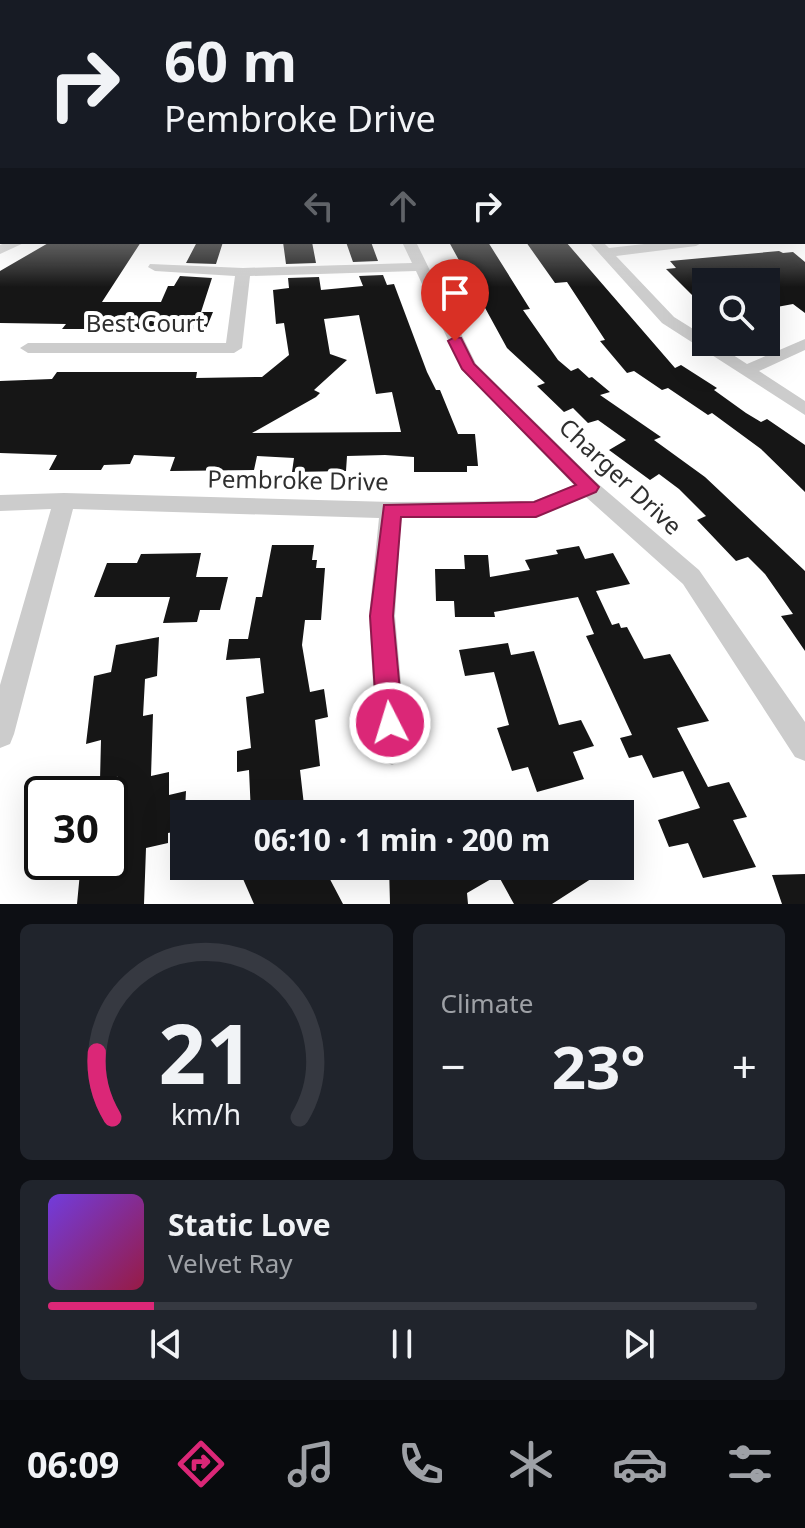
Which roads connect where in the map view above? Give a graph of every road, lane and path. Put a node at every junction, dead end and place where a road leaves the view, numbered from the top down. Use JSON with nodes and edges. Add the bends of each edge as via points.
{"nodes":[{"id":1,"x":410,"y":244,"type":"edge"},
{"id":2,"x":664,"y":244,"type":"edge"},
{"id":3,"x":600,"y":248,"type":"edge"},
{"id":4,"x":155,"y":267,"type":"dead end"},
{"id":5,"x":419,"y":267,"type":"junction"},
{"id":6,"x":243,"y":272,"type":"junction"},
{"id":7,"x":805,"y":344,"type":"edge"},
{"id":8,"x":28,"y":348,"type":"dead end"},
{"id":9,"x":746,"y":371,"type":"junction"},
{"id":10,"x":805,"y":409,"type":"edge"},
{"id":11,"x":589,"y":487,"type":"junction"},
{"id":12,"x":64,"y":501,"type":"junction"},
{"id":13,"x":0,"y":503,"type":"edge"},
{"id":14,"x":391,"y":510,"type":"junction"},
{"id":15,"x":0,"y":734,"type":"edge"},
{"id":16,"x":805,"y":747,"type":"edge"},
{"id":17,"x":392,"y":750,"type":"dead end"}],
"edges":[{"from":1,"to":5,"type":"street","name":"Charger Drive"},
{"from":2,"to":3,"type":"street"},
{"from":3,"to":9,"type":"street","via":[[668,320]]},
{"from":4,"to":6,"type":"street"},
{"from":5,"to":6,"type":"street"},
{"from":5,"to":11,"type":"street","name":"Charger Drive","via":[[468,366]]},
{"from":6,"to":8,"type":"street","name":"Best Court","via":[[234,348]]},
{"from":7,"to":9,"type":"street"},
{"from":9,"to":10,"type":"street"},
{"from":11,"to":14,"type":"street","name":"Pembroke Drive","via":[[536,509]]},
{"from":11,"to":16,"type":"street","name":"Charger Drive","via":[[691,577]]},
{"from":12,"to":13,"type":"street","name":"Pembroke Drive"},
{"from":12,"to":14,"type":"street","name":"Pembroke Drive"},
{"from":12,"to":15,"type":"street"},
{"from":14,"to":17,"type":"street","via":[[382,616]]}]}
